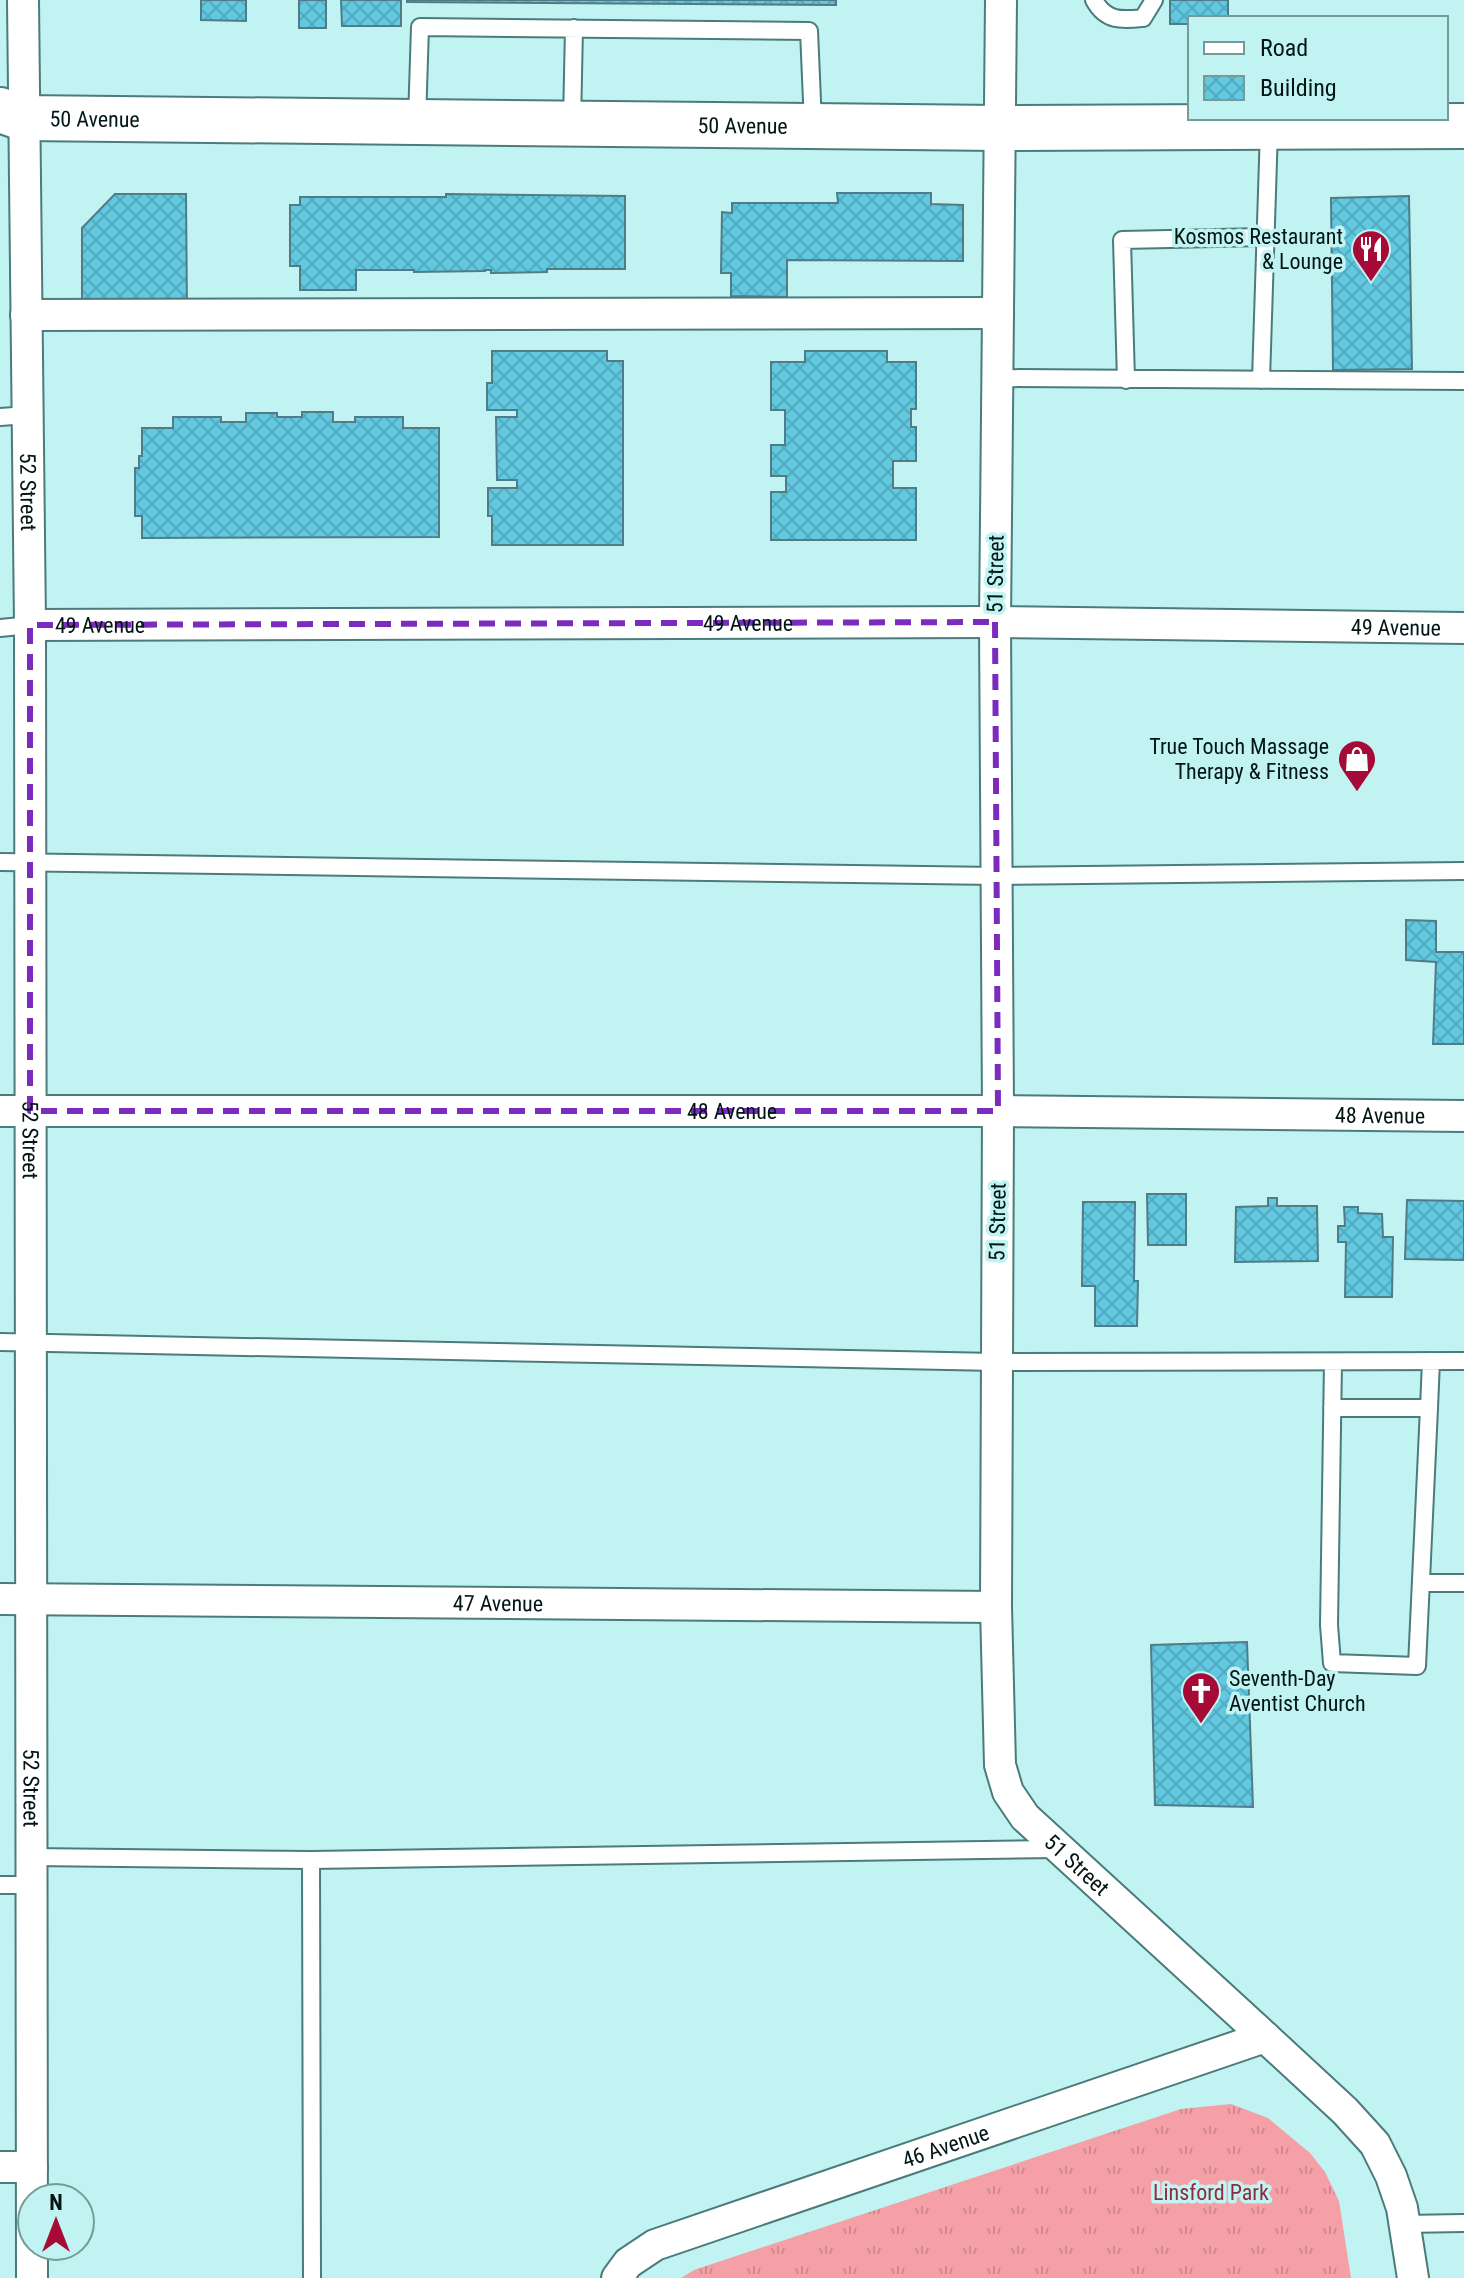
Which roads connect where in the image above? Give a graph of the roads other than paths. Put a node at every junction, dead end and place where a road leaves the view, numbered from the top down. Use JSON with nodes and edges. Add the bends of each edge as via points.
{"nodes":[{"id":1,"x":23,"y":0,"type":"edge"},
{"id":2,"x":1001,"y":0,"type":"edge"},
{"id":3,"x":1094,"y":0,"type":"edge"},
{"id":4,"x":1154,"y":0,"type":"edge"},
{"id":5,"x":574,"y":28,"type":"junction"},
{"id":6,"x":8,"y":120,"type":"edge"},
{"id":7,"x":417,"y":123,"type":"junction"},
{"id":8,"x":572,"y":124,"type":"junction"},
{"id":9,"x":1464,"y":126,"type":"edge"},
{"id":10,"x":813,"y":127,"type":"junction"},
{"id":11,"x":1269,"y":127,"type":"junction"},
{"id":12,"x":999,"y":128,"type":"junction"},
{"id":13,"x":1264,"y":237,"type":"junction"},
{"id":14,"x":998,"y":313,"type":"junction"},
{"id":15,"x":26,"y":315,"type":"junction"},
{"id":16,"x":997,"y":378,"type":"junction"},
{"id":17,"x":1126,"y":380,"type":"junction"},
{"id":18,"x":1261,"y":380,"type":"junction"},
{"id":19,"x":1464,"y":381,"type":"edge"},
{"id":20,"x":14,"y":416,"type":"edge"},
{"id":21,"x":995,"y":622,"type":"junction"},
{"id":22,"x":30,"y":625,"type":"junction"},
{"id":23,"x":0,"y":628,"type":"edge"},
{"id":24,"x":1464,"y":628,"type":"edge"},
{"id":25,"x":15,"y":862,"type":"edge"},
{"id":26,"x":1464,"y":871,"type":"edge"},
{"id":27,"x":996,"y":876,"type":"junction"},
{"id":28,"x":0,"y":1111,"type":"edge"},
{"id":29,"x":30,"y":1111,"type":"junction"},
{"id":30,"x":998,"y":1111,"type":"junction"},
{"id":31,"x":1464,"y":1116,"type":"edge"},
{"id":32,"x":0,"y":1342,"type":"edge"},
{"id":33,"x":31,"y":1342,"type":"junction"},
{"id":34,"x":1431,"y":1361,"type":"junction"},
{"id":35,"x":1464,"y":1361,"type":"edge"},
{"id":36,"x":996,"y":1362,"type":"junction"},
{"id":37,"x":1333,"y":1362,"type":"junction"},
{"id":38,"x":1332,"y":1408,"type":"junction"},
{"id":39,"x":1429,"y":1408,"type":"junction"},
{"id":40,"x":1422,"y":1583,"type":"junction"},
{"id":41,"x":1464,"y":1583,"type":"edge"},
{"id":42,"x":0,"y":1599,"type":"edge"},
{"id":43,"x":31,"y":1599,"type":"junction"},
{"id":44,"x":996,"y":1607,"type":"junction"},
{"id":45,"x":1060,"y":1849,"type":"junction"},
{"id":46,"x":311,"y":1860,"type":"junction"},
{"id":47,"x":31,"y":1871,"type":"junction"},
{"id":48,"x":0,"y":1885,"type":"edge"},
{"id":49,"x":1265,"y":2037,"type":"junction"},
{"id":50,"x":0,"y":2167,"type":"edge"},
{"id":51,"x":32,"y":2167,"type":"junction"},
{"id":52,"x":1464,"y":2223,"type":"edge"},
{"id":53,"x":1404,"y":2224,"type":"junction"},
{"id":54,"x":622,"y":2270,"type":"edge"},
{"id":55,"x":32,"y":2278,"type":"edge"},
{"id":56,"x":312,"y":2278,"type":"edge"},
{"id":57,"x":1413,"y":2278,"type":"edge"}],
"edges":[{"from":1,"to":6,"type":"street","name":"52 Street"},
{"from":2,"to":12,"type":"street","name":"51 Street"},
{"from":3,"to":4,"type":"lane","via":[[1116,20],[1143,18]]},
{"from":5,"to":7,"type":"lane","via":[[420,27]]},
{"from":5,"to":8,"type":"lane"},
{"from":5,"to":10,"type":"lane","via":[[809,31]]},
{"from":6,"to":7,"type":"main road","name":"50 Avenue"},
{"from":6,"to":15,"type":"street","name":"52 Street"},
{"from":7,"to":8,"type":"main road","name":"50 Avenue"},
{"from":8,"to":10,"type":"main road","name":"50 Avenue"},
{"from":9,"to":11,"type":"main road","name":"50 Avenue"},
{"from":10,"to":12,"type":"main road","name":"50 Avenue"},
{"from":11,"to":12,"type":"main road","name":"50 Avenue"},
{"from":11,"to":13,"type":"lane"},
{"from":12,"to":14,"type":"street","name":"51 Street"},
{"from":13,"to":17,"type":"lane","via":[[1122,240]]},
{"from":13,"to":18,"type":"lane"},
{"from":14,"to":15,"type":"street"},
{"from":14,"to":16,"type":"street","name":"51 Street"},
{"from":15,"to":20,"type":"street","name":"52 Street"},
{"from":16,"to":17,"type":"lane"},
{"from":16,"to":21,"type":"street","name":"51 Street"},
{"from":17,"to":18,"type":"lane"},
{"from":18,"to":19,"type":"lane"},
{"from":20,"to":22,"type":"street","name":"52 Street"},
{"from":21,"to":22,"type":"street","name":"49 Avenue"},
{"from":21,"to":24,"type":"street","name":"49 Avenue"},
{"from":21,"to":27,"type":"street","name":"51 Street"},
{"from":22,"to":23,"type":"lane"},
{"from":22,"to":25,"type":"street","name":"52 Street"},
{"from":25,"to":27,"type":"lane"},
{"from":25,"to":29,"type":"street","name":"52 Street"},
{"from":26,"to":27,"type":"lane"},
{"from":27,"to":30,"type":"street","name":"51 Street"},
{"from":28,"to":29,"type":"street","name":"48 Avenue"},
{"from":29,"to":30,"type":"street","name":"48 Avenue"},
{"from":29,"to":33,"type":"street","name":"52 Street"},
{"from":30,"to":31,"type":"street","name":"48 Avenue"},
{"from":30,"to":36,"type":"street","name":"51 Street"},
{"from":32,"to":33,"type":"lane"},
{"from":33,"to":36,"type":"lane"},
{"from":33,"to":43,"type":"street","name":"52 Street"},
{"from":34,"to":35,"type":"lane"},
{"from":34,"to":37,"type":"lane"},
{"from":34,"to":39,"type":"lane"},
{"from":36,"to":37,"type":"lane"},
{"from":36,"to":44,"type":"street","name":"51 Street"},
{"from":37,"to":38,"type":"lane"},
{"from":38,"to":39,"type":"lane"},
{"from":38,"to":40,"type":"lane","via":[[1332,1663],[1417,1666]]},
{"from":39,"to":40,"type":"lane"},
{"from":40,"to":41,"type":"lane"},
{"from":42,"to":43,"type":"street","name":"47 Avenue"},
{"from":43,"to":44,"type":"street","name":"47 Avenue"},
{"from":43,"to":47,"type":"street","name":"52 Street"},
{"from":44,"to":45,"type":"street","name":"51 Street","via":[[1000,1765],[1008,1792],[1025,1817]]},
{"from":45,"to":46,"type":"lane"},
{"from":45,"to":49,"type":"street","name":"51 Street"},
{"from":46,"to":47,"type":"lane"},
{"from":46,"to":56,"type":"lane"},
{"from":47,"to":48,"type":"lane"},
{"from":47,"to":51,"type":"street","name":"52 Street"},
{"from":49,"to":53,"type":"street","name":"51 Street","via":[[1375,2144],[1391,2176]]},
{"from":49,"to":54,"type":"street","name":"46 Avenue","via":[[655,2245]]},
{"from":50,"to":51,"type":"street"},
{"from":51,"to":55,"type":"street","name":"52 Street"},
{"from":52,"to":53,"type":"lane"},
{"from":53,"to":57,"type":"street","name":"51 Street"}]}
